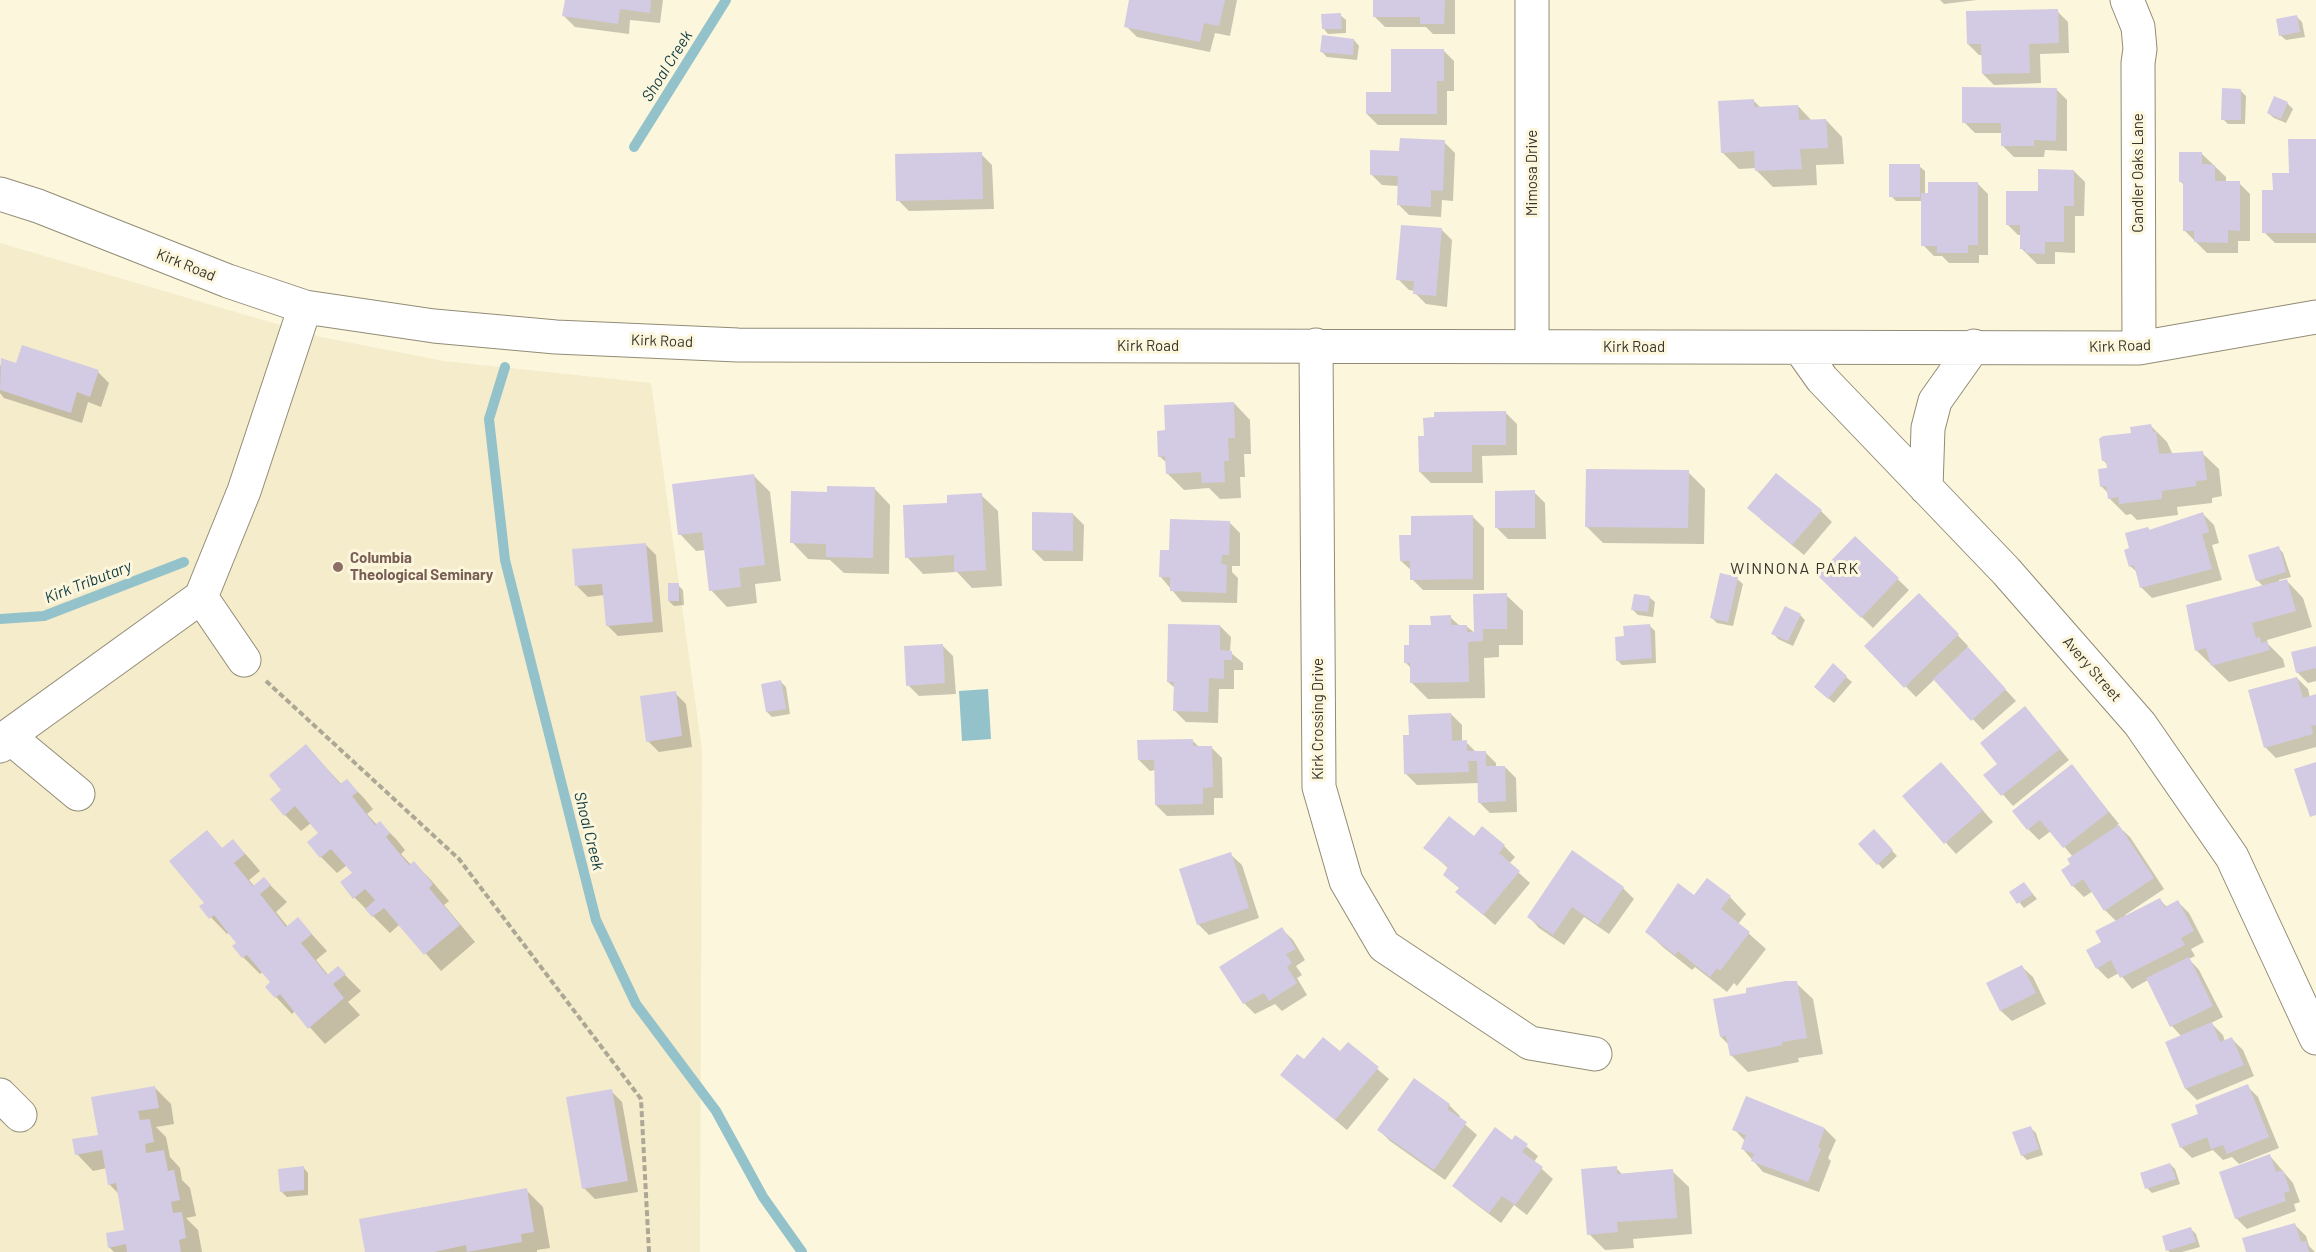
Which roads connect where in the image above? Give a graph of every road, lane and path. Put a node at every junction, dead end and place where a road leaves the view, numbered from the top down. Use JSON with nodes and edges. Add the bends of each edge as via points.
{"nodes":[{"id":1,"x":1532,"y":0,"type":"edge"},
{"id":2,"x":2127,"y":0,"type":"edge"},
{"id":3,"x":0,"y":194,"type":"edge"},
{"id":4,"x":305,"y":307,"type":"junction"},
{"id":5,"x":2316,"y":316,"type":"edge"},
{"id":6,"x":1316,"y":345,"type":"junction"},
{"id":7,"x":1532,"y":346,"type":"junction"},
{"id":8,"x":1974,"y":346,"type":"junction"},
{"id":9,"x":1800,"y":348,"type":"junction"},
{"id":10,"x":2139,"y":348,"type":"junction"},
{"id":11,"x":1926,"y":488,"type":"junction"},
{"id":12,"x":201,"y":597,"type":"junction"},
{"id":13,"x":244,"y":660,"type":"joint"},
{"id":14,"x":4,"y":741,"type":"edge"},
{"id":15,"x":78,"y":794,"type":"dead end"},
{"id":16,"x":2316,"y":1038,"type":"edge"},
{"id":17,"x":1595,"y":1054,"type":"dead end"},
{"id":18,"x":649,"y":1252,"type":"edge"}],
"edges":[{"from":1,"to":7,"type":"street","name":"Mimosa Drive"},
{"from":2,"to":10,"type":"street","name":"Candler Oaks Lane","via":[[2138,27],[2140,49]]},
{"from":3,"to":4,"type":"street","name":"Kirk Road"},
{"from":4,"to":6,"type":"street","name":"Kirk Road","via":[[434,326],[556,338],[738,345]]},
{"from":4,"to":12,"type":"street","via":[[244,491]]},
{"from":5,"to":10,"type":"street","name":"Kirk Road"},
{"from":6,"to":7,"type":"street","name":"Kirk Road"},
{"from":6,"to":17,"type":"street","name":"Kirk Crossing Drive","via":[[1319,787],[1346,881],[1384,946],[1530,1043]]},
{"from":7,"to":9,"type":"street","name":"Kirk Road"},
{"from":8,"to":9,"type":"street","name":"Kirk Road"},
{"from":8,"to":10,"type":"street","name":"Kirk Road"},
{"from":8,"to":11,"type":"street","via":[[1935,401],[1928,428]]},
{"from":9,"to":11,"type":"street","name":"Avery Street","via":[[1822,379]]},
{"from":11,"to":16,"type":"street","name":"Avery Street","via":[[2006,571],[2140,724],[2232,857]]},
{"from":12,"to":13,"type":"street"},
{"from":12,"to":14,"type":"street"},
{"from":13,"to":18,"type":"path","via":[[459,859],[641,1099]]},
{"from":14,"to":15,"type":"street"}]}
